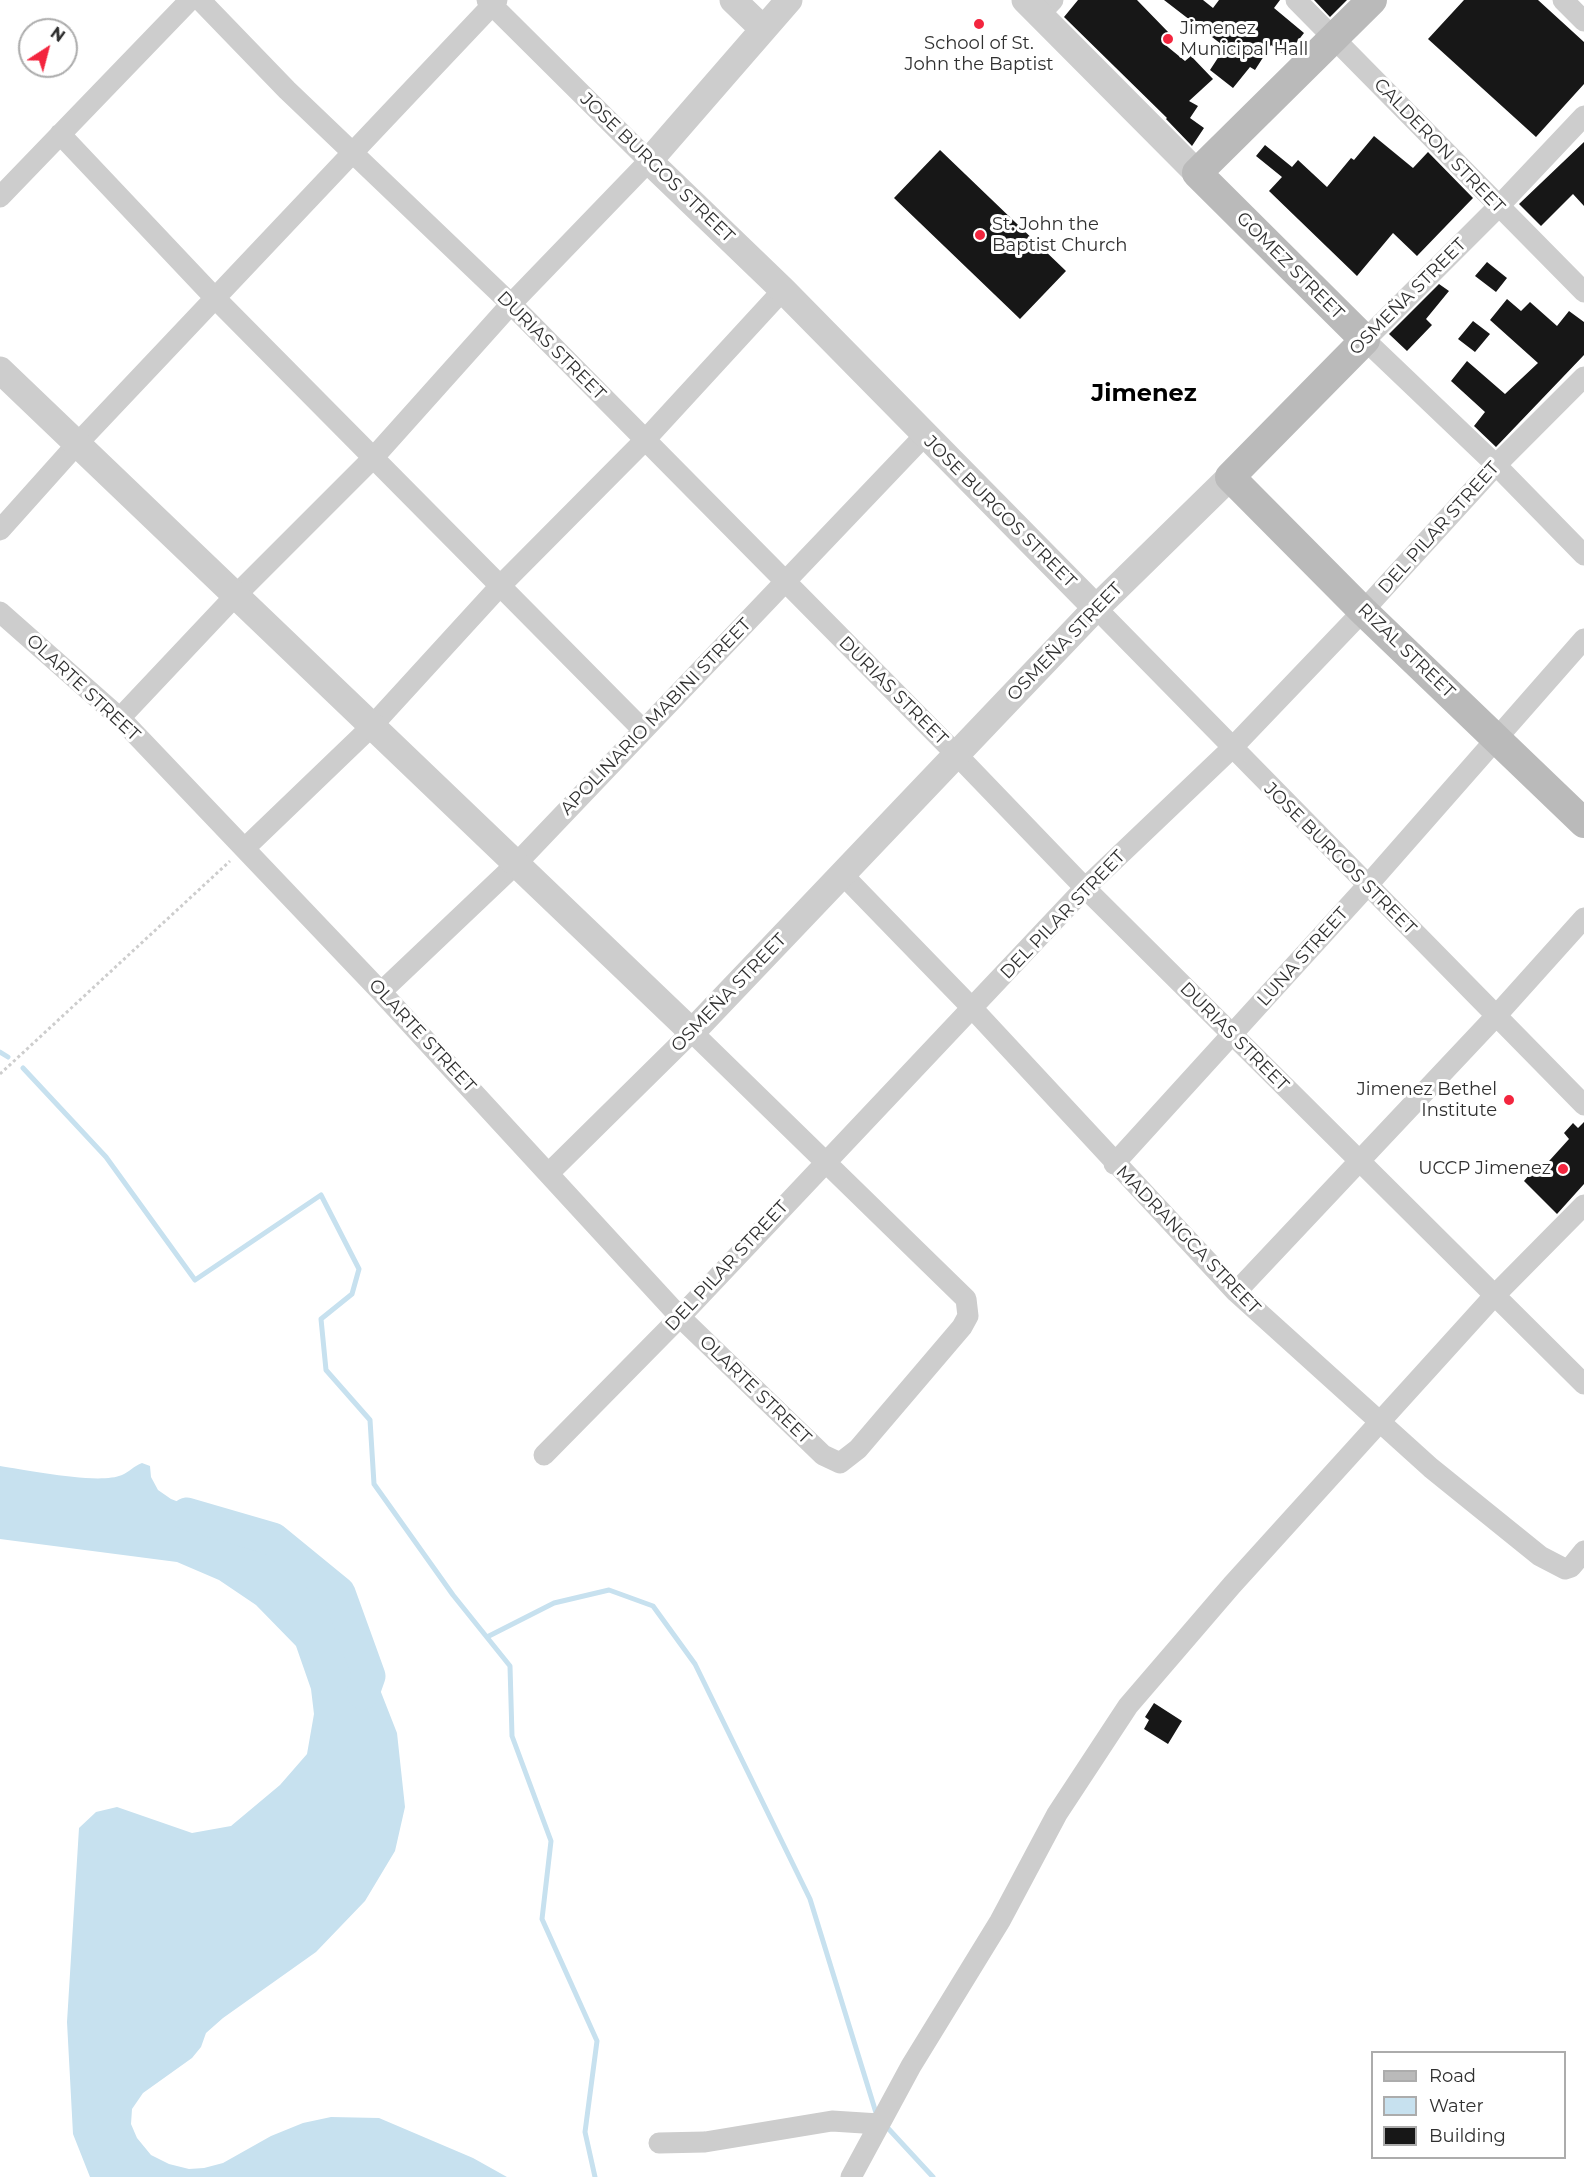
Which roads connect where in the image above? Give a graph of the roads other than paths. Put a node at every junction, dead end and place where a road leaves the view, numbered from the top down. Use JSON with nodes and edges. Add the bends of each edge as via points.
{"nodes":[{"id":1,"x":190,"y":0,"type":"edge"},
{"id":2,"x":200,"y":0,"type":"edge"},
{"id":3,"x":733,"y":0,"type":"edge"},
{"id":4,"x":789,"y":0,"type":"edge"},
{"id":5,"x":1296,"y":0,"type":"edge"},
{"id":6,"x":1372,"y":0,"type":"edge"},
{"id":7,"x":1563,"y":0,"type":"edge"},
{"id":8,"x":492,"y":2,"type":"edge"},
{"id":9,"x":1039,"y":5,"type":"edge"},
{"id":10,"x":1584,"y":21,"type":"edge"},
{"id":11,"x":763,"y":29,"type":"junction"},
{"id":12,"x":1334,"y":38,"type":"junction"},
{"id":13,"x":1584,"y":116,"type":"edge"},
{"id":14,"x":60,"y":134,"type":"junction"},
{"id":15,"x":352,"y":153,"type":"junction"},
{"id":16,"x":649,"y":161,"type":"junction"},
{"id":17,"x":1197,"y":173,"type":"junction"},
{"id":18,"x":0,"y":197,"type":"edge"},
{"id":19,"x":1498,"y":207,"type":"junction"},
{"id":20,"x":783,"y":290,"type":"junction"},
{"id":21,"x":1584,"y":292,"type":"edge"},
{"id":22,"x":215,"y":298,"type":"junction"},
{"id":23,"x":511,"y":304,"type":"junction"},
{"id":24,"x":1365,"y":340,"type":"junction"},
{"id":25,"x":0,"y":370,"type":"edge"},
{"id":26,"x":1584,"y":377,"type":"edge"},
{"id":27,"x":924,"y":436,"type":"junction"},
{"id":28,"x":645,"y":440,"type":"junction"},
{"id":29,"x":77,"y":444,"type":"junction"},
{"id":30,"x":374,"y":457,"type":"junction"},
{"id":31,"x":1496,"y":465,"type":"junction"},
{"id":32,"x":1230,"y":477,"type":"junction"},
{"id":33,"x":0,"y":530,"type":"edge"},
{"id":34,"x":1584,"y":555,"type":"edge"},
{"id":35,"x":784,"y":583,"type":"junction"},
{"id":36,"x":500,"y":586,"type":"junction"},
{"id":37,"x":236,"y":595,"type":"junction"},
{"id":38,"x":1096,"y":608,"type":"junction"},
{"id":39,"x":1364,"y":611,"type":"junction"},
{"id":40,"x":0,"y":612,"type":"edge"},
{"id":41,"x":1584,"y":639,"type":"edge"},
{"id":42,"x":120,"y":718,"type":"junction"},
{"id":43,"x":372,"y":727,"type":"junction"},
{"id":44,"x":643,"y":730,"type":"junction"},
{"id":45,"x":1497,"y":739,"type":"junction"},
{"id":46,"x":1232,"y":748,"type":"junction"},
{"id":47,"x":956,"y":754,"type":"junction"},
{"id":48,"x":1584,"y":823,"type":"edge"},
{"id":49,"x":245,"y":848,"type":"junction"},
{"id":50,"x":517,"y":863,"type":"junction"},
{"id":51,"x":843,"y":875,"type":"junction"},
{"id":52,"x":1367,"y":886,"type":"junction"},
{"id":53,"x":1085,"y":888,"type":"junction"},
{"id":54,"x":1584,"y":918,"type":"edge"},
{"id":55,"x":381,"y":992,"type":"junction"},
{"id":56,"x":973,"y":1009,"type":"junction"},
{"id":57,"x":1496,"y":1016,"type":"junction"},
{"id":58,"x":692,"y":1032,"type":"junction"},
{"id":59,"x":1232,"y":1035,"type":"junction"},
{"id":60,"x":1584,"y":1105,"type":"edge"},
{"id":61,"x":1358,"y":1160,"type":"junction"},
{"id":62,"x":826,"y":1162,"type":"junction"},
{"id":63,"x":1114,"y":1164,"type":"junction"},
{"id":64,"x":550,"y":1172,"type":"junction"},
{"id":65,"x":1584,"y":1205,"type":"edge"},
{"id":66,"x":1236,"y":1293,"type":"junction"},
{"id":67,"x":1494,"y":1296,"type":"junction"},
{"id":68,"x":680,"y":1317,"type":"junction"},
{"id":69,"x":1584,"y":1384,"type":"edge"},
{"id":70,"x":1380,"y":1424,"type":"junction"},
{"id":71,"x":544,"y":1455,"type":"dead end"},
{"id":72,"x":1584,"y":1551,"type":"edge"},
{"id":73,"x":879,"y":2124,"type":"junction"},
{"id":74,"x":658,"y":2143,"type":"dead end"},
{"id":75,"x":851,"y":2177,"type":"edge"}],
"edges":[{"from":1,"to":14,"type":"street"},
{"from":2,"to":15,"type":"street","name":"DURIAS STREET"},
{"from":3,"to":11,"type":"street"},
{"from":4,"to":11,"type":"street"},
{"from":5,"to":12,"type":"street","name":"CALDERON STREET"},
{"from":6,"to":12,"type":"main road"},
{"from":7,"to":10,"type":"street"},
{"from":8,"to":15,"type":"street"},
{"from":8,"to":16,"type":"street","name":"JOSE BURGOS STREET"},
{"from":9,"to":17,"type":"street","name":"GOMEZ STREET"},
{"from":11,"to":16,"type":"street"},
{"from":12,"to":17,"type":"main road"},
{"from":12,"to":19,"type":"street","name":"CALDERON STREET"},
{"from":13,"to":19,"type":"street","name":"OSMEÑA STREET"},
{"from":14,"to":18,"type":"street"},
{"from":14,"to":22,"type":"street"},
{"from":15,"to":22,"type":"street"},
{"from":15,"to":23,"type":"street","name":"DURIAS STREET"},
{"from":16,"to":20,"type":"street","name":"JOSE BURGOS STREET"},
{"from":16,"to":23,"type":"street"},
{"from":17,"to":24,"type":"main road","name":"GOMEZ STREET"},
{"from":19,"to":21,"type":"street","name":"CALDERON STREET"},
{"from":19,"to":24,"type":"street","name":"OSMEÑA STREET"},
{"from":20,"to":27,"type":"street","name":"JOSE BURGOS STREET"},
{"from":20,"to":28,"type":"street"},
{"from":22,"to":29,"type":"street"},
{"from":22,"to":30,"type":"street"},
{"from":23,"to":28,"type":"street","name":"DURIAS STREET"},
{"from":23,"to":30,"type":"street"},
{"from":24,"to":31,"type":"street","name":"GOMEZ STREET"},
{"from":24,"to":32,"type":"main road","name":"OSMEÑA STREET"},
{"from":25,"to":29,"type":"street"},
{"from":26,"to":31,"type":"street","name":"DEL PILAR STREET"},
{"from":27,"to":35,"type":"street","name":"APOLINARIO MABINI STREET"},
{"from":27,"to":38,"type":"street","name":"JOSE BURGOS STREET"},
{"from":28,"to":35,"type":"street","name":"DURIAS STREET"},
{"from":28,"to":36,"type":"street"},
{"from":29,"to":33,"type":"street"},
{"from":29,"to":37,"type":"street"},
{"from":30,"to":36,"type":"street"},
{"from":30,"to":37,"type":"street"},
{"from":31,"to":34,"type":"street","name":"GOMEZ STREET"},
{"from":31,"to":39,"type":"street","name":"DEL PILAR STREET"},
{"from":32,"to":38,"type":"street","name":"OSMEÑA STREET"},
{"from":32,"to":39,"type":"main road","name":"RIZAL STREET"},
{"from":35,"to":44,"type":"street","name":"APOLINARIO MABINI STREET"},
{"from":35,"to":47,"type":"street","name":"DURIAS STREET"},
{"from":36,"to":43,"type":"street"},
{"from":36,"to":44,"type":"street"},
{"from":37,"to":42,"type":"street"},
{"from":37,"to":43,"type":"street"},
{"from":38,"to":46,"type":"street","name":"JOSE BURGOS STREET"},
{"from":38,"to":47,"type":"street","name":"OSMEÑA STREET"},
{"from":39,"to":45,"type":"main road","name":"RIZAL STREET"},
{"from":39,"to":46,"type":"street","name":"DEL PILAR STREET"},
{"from":40,"to":42,"type":"street","name":"OLARTE STREET"},
{"from":41,"to":45,"type":"street","name":"LUNA STREET"},
{"from":42,"to":49,"type":"street","name":"OLARTE STREET"},
{"from":43,"to":49,"type":"street"},
{"from":43,"to":50,"type":"street"},
{"from":44,"to":50,"type":"street","name":"APOLINARIO MABINI STREET"},
{"from":45,"to":48,"type":"main road","name":"RIZAL STREET"},
{"from":45,"to":52,"type":"street","name":"LUNA STREET"},
{"from":46,"to":52,"type":"street","name":"JOSE BURGOS STREET"},
{"from":46,"to":53,"type":"street","name":"DEL PILAR STREET"},
{"from":47,"to":51,"type":"street","name":"OSMEÑA STREET"},
{"from":47,"to":53,"type":"street","name":"DURIAS STREET"},
{"from":49,"to":55,"type":"street","name":"OLARTE STREET"},
{"from":50,"to":55,"type":"street","name":"APOLINARIO MABINI STREET"},
{"from":50,"to":58,"type":"street"},
{"from":51,"to":56,"type":"street","name":"MADRANGCA STREET"},
{"from":51,"to":58,"type":"street","name":"OSMEÑA STREET"},
{"from":52,"to":57,"type":"street","name":"JOSE BURGOS STREET"},
{"from":52,"to":59,"type":"street","name":"LUNA STREET"},
{"from":53,"to":56,"type":"street","name":"DEL PILAR STREET"},
{"from":53,"to":59,"type":"street","name":"DURIAS STREET"},
{"from":54,"to":57,"type":"street"},
{"from":55,"to":64,"type":"street","name":"OLARTE STREET"},
{"from":56,"to":62,"type":"street","name":"DEL PILAR STREET"},
{"from":56,"to":63,"type":"street","name":"MADRANGCA STREET"},
{"from":57,"to":60,"type":"street","name":"JOSE BURGOS STREET"},
{"from":57,"to":61,"type":"street"},
{"from":58,"to":62,"type":"street"},
{"from":58,"to":64,"type":"street","name":"OSMEÑA STREET"},
{"from":59,"to":61,"type":"street","name":"DURIAS STREET"},
{"from":59,"to":63,"type":"street","name":"LUNA STREET"},
{"from":61,"to":66,"type":"street"},
{"from":61,"to":67,"type":"street","name":"DURIAS STREET"},
{"from":62,"to":68,"type":"street","name":"DEL PILAR STREET"},
{"from":62,"to":68,"type":"street","name":"OLARTE STREET","via":[[920,1251],[966,1299],[968,1306],[962,1327],[858,1449],[840,1463],[823,1455]]},
{"from":63,"to":66,"type":"street","name":"MADRANGCA STREET"},
{"from":64,"to":68,"type":"street","name":"OLARTE STREET"},
{"from":65,"to":67,"type":"street"},
{"from":66,"to":70,"type":"street","name":"MADRANGCA STREET"},
{"from":67,"to":69,"type":"street","name":"DURIAS STREET"},
{"from":67,"to":70,"type":"street"},
{"from":68,"to":71,"type":"street","name":"DEL PILAR STREET"},
{"from":70,"to":72,"type":"street","name":"MADRANGCA STREET","via":[[1540,1556],[1565,1569]]},
{"from":70,"to":73,"type":"street","via":[[1232,1585],[1122,1716],[1057,1814],[1000,1921]]},
{"from":73,"to":74,"type":"street","via":[[832,2121],[705,2142]]},
{"from":73,"to":75,"type":"street"}]}
